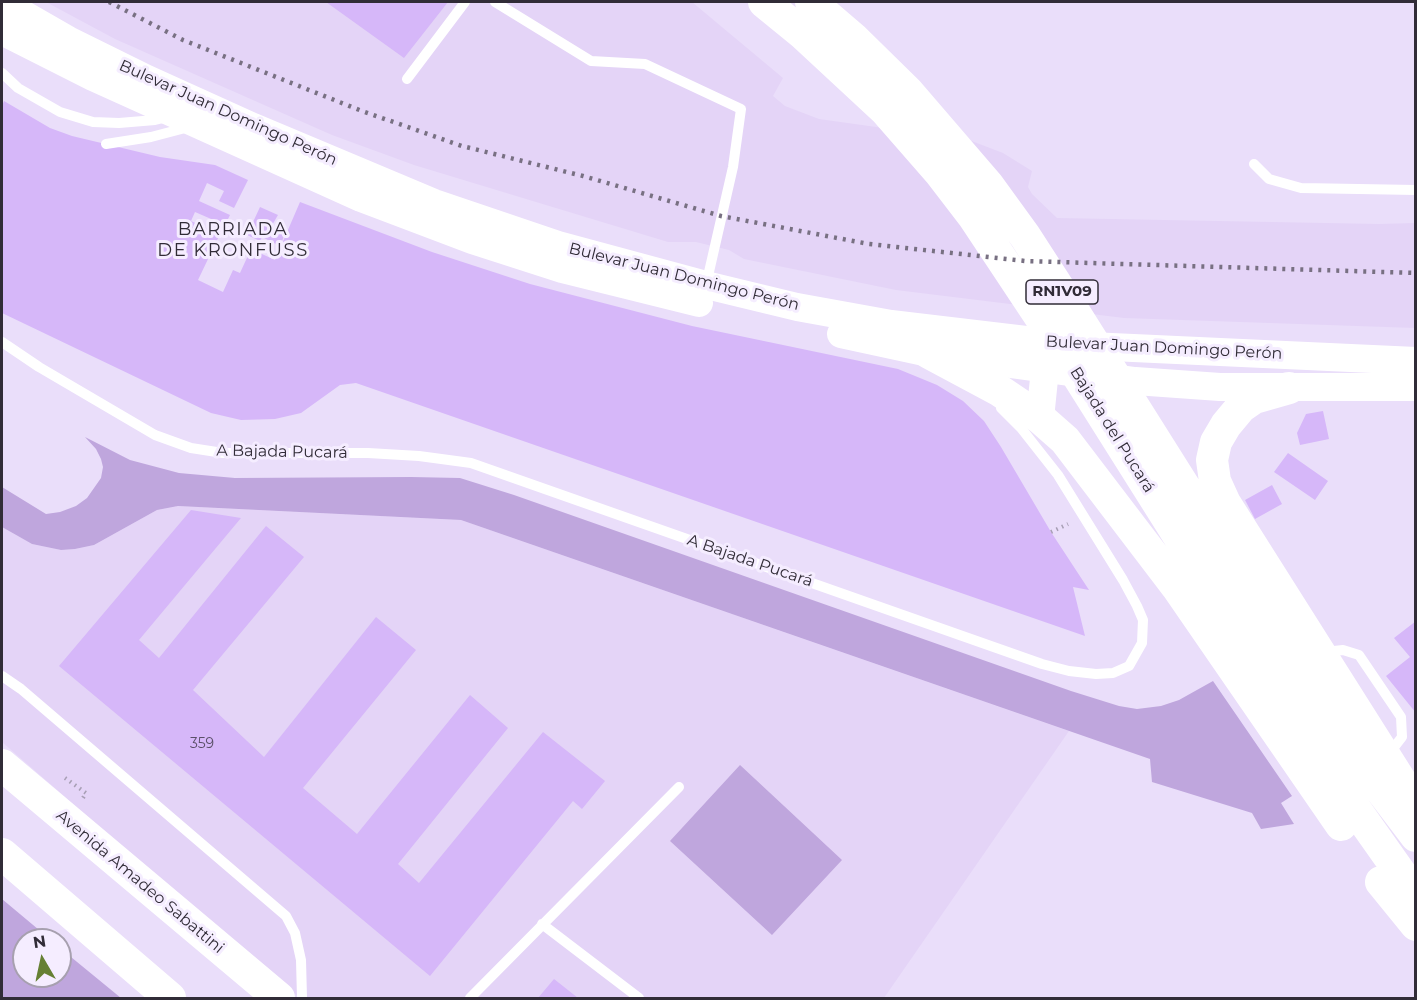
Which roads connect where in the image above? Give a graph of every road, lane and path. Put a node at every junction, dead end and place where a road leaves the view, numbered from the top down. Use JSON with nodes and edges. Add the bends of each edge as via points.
{"nodes":[{"id":1,"x":2,"y":2,"type":"edge"},
{"id":2,"x":465,"y":2,"type":"edge"},
{"id":3,"x":495,"y":2,"type":"edge"},
{"id":4,"x":764,"y":2,"type":"edge"},
{"id":5,"x":811,"y":2,"type":"edge"},
{"id":6,"x":2,"y":31,"type":"edge"},
{"id":7,"x":2,"y":73,"type":"edge"},
{"id":8,"x":407,"y":79,"type":"dead end"},
{"id":9,"x":896,"y":101,"type":"junction"},
{"id":10,"x":187,"y":120,"type":"junction"},
{"id":11,"x":106,"y":144,"type":"dead end"},
{"id":12,"x":1254,"y":164,"type":"dead end"},
{"id":13,"x":1416,"y":190,"type":"edge"},
{"id":14,"x":706,"y":285,"type":"junction"},
{"id":15,"x":2,"y":342,"type":"edge"},
{"id":16,"x":1068,"y":345,"type":"junction"},
{"id":17,"x":929,"y":353,"type":"junction"},
{"id":18,"x":1416,"y":361,"type":"edge"},
{"id":19,"x":1048,"y":369,"type":"junction"},
{"id":20,"x":1416,"y":387,"type":"edge"},
{"id":21,"x":1289,"y":388,"type":"junction"},
{"id":22,"x":1040,"y":418,"type":"junction"},
{"id":23,"x":1068,"y":524,"type":"dead end"},
{"id":24,"x":1051,"y":532,"type":"dead end"},
{"id":25,"x":2,"y":676,"type":"edge"},
{"id":26,"x":2,"y":765,"type":"edge"},
{"id":27,"x":678,"y":787,"type":"dead end"},
{"id":28,"x":1416,"y":805,"type":"edge"},
{"id":29,"x":1416,"y":836,"type":"edge"},
{"id":30,"x":2,"y":854,"type":"edge"},
{"id":31,"x":1416,"y":895,"type":"edge"},
{"id":32,"x":542,"y":924,"type":"junction"},
{"id":33,"x":1416,"y":925,"type":"edge"},
{"id":34,"x":170,"y":999,"type":"edge"},
{"id":35,"x":279,"y":999,"type":"edge"},
{"id":36,"x":302,"y":999,"type":"edge"},
{"id":37,"x":470,"y":999,"type":"edge"},
{"id":38,"x":639,"y":999,"type":"edge"}],
"edges":[{"from":1,"to":14,"type":"main road","name":"Bulevar Juan Domingo Perón","via":[[147,79],[434,203],[558,245]]},
{"from":2,"to":8,"type":"lane"},
{"from":3,"to":14,"type":"lane","via":[[591,61],[645,64],[741,109],[733,167]]},
{"from":4,"to":9,"type":"main road","name":"Bajada del Pucará","number":"RN1V09"},
{"from":5,"to":9,"type":"main road","name":"Bajada del Pucará","number":"RN1V09","via":[[854,39]]},
{"from":6,"to":10,"type":"main road","name":"Bulevar Juan Domingo Perón"},
{"from":7,"to":10,"type":"lane","via":[[18,88],[60,112],[93,122]]},
{"from":9,"to":29,"type":"main road","name":"Bajada del Pucará","number":"RN1V09","via":[[988,185],[1025,236],[1375,782]]},
{"from":9,"to":31,"type":"main road","name":"Bajada del Pucará","number":"RN1V09","via":[[940,173],[996,248],[1351,803]]},
{"from":10,"to":11,"type":"lane","via":[[151,137]]},
{"from":10,"to":17,"type":"main road","name":"Bulevar Juan Domingo Perón","via":[[361,198],[562,269]]},
{"from":12,"to":13,"type":"lane","via":[[1269,179],[1301,188]]},
{"from":14,"to":16,"type":"main road","name":"Bulevar Juan Domingo Perón","via":[[891,324]]},
{"from":15,"to":17,"type":"lane","name":"A Bajada Pucará","via":[[155,435],[191,448],[223,453],[368,453],[471,464],[1042,664],[1096,674],[1113,673],[1129,666],[1142,643],[1143,620],[1058,475],[1001,408]]},
{"from":16,"to":18,"type":"main road","name":"Bulevar Juan Domingo Perón"},
{"from":16,"to":19,"type":"main road"},
{"from":17,"to":19,"type":"main road","name":"Bulevar Juan Domingo Perón"},
{"from":17,"to":22,"type":"main road","via":[[1000,391]]},
{"from":19,"to":21,"type":"main road","name":"Bulevar Juan Domingo Perón","via":[[1136,381]]},
{"from":19,"to":22,"type":"main road"},
{"from":20,"to":21,"type":"main road","name":"Bulevar Juan Domingo Perón"},
{"from":21,"to":28,"type":"main road","via":[[1254,398],[1226,425],[1212,460],[1215,481],[1318,653]]},
{"from":22,"to":33,"type":"main road","via":[[1083,462],[1177,587],[1387,890]]},
{"from":23,"to":24,"type":"path"},
{"from":25,"to":36,"type":"lane","via":[[286,916],[295,933],[301,960]]},
{"from":26,"to":35,"type":"main road","name":"Avenida Amadeo Sabattini"},
{"from":27,"to":32,"type":"lane"},
{"from":30,"to":34,"type":"main road"},
{"from":32,"to":37,"type":"lane"},
{"from":32,"to":38,"type":"lane"}]}
